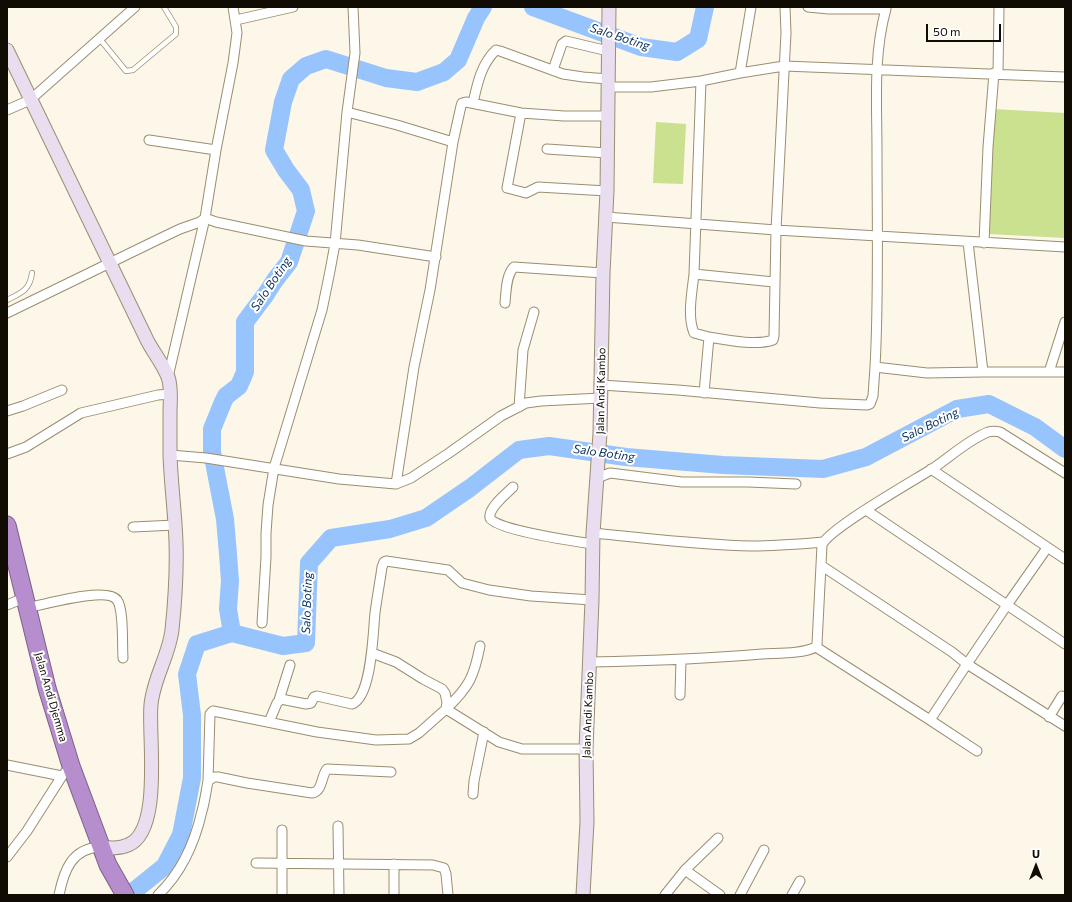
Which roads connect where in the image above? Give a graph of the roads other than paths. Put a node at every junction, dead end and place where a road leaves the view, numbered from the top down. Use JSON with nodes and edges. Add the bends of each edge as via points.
{"nodes":[{"id":1,"x":135,"y":7,"type":"edge"},
{"id":2,"x":164,"y":7,"type":"edge"},
{"id":3,"x":233,"y":7,"type":"edge"},
{"id":4,"x":293,"y":7,"type":"edge"},
{"id":5,"x":354,"y":7,"type":"edge"},
{"id":6,"x":751,"y":7,"type":"edge"},
{"id":7,"x":786,"y":7,"type":"edge"},
{"id":8,"x":808,"y":7,"type":"edge"},
{"id":9,"x":999,"y":7,"type":"edge"},
{"id":10,"x":886,"y":8,"type":"edge"},
{"id":11,"x":609,"y":11,"type":"edge"},
{"id":12,"x":236,"y":20,"type":"junction"},
{"id":13,"x":99,"y":38,"type":"junction"},
{"id":14,"x":7,"y":50,"type":"edge"},
{"id":15,"x":608,"y":51,"type":"junction"},
{"id":16,"x":784,"y":66,"type":"junction"},
{"id":17,"x":552,"y":70,"type":"junction"},
{"id":18,"x":876,"y":70,"type":"junction"},
{"id":19,"x":740,"y":73,"type":"junction"},
{"id":20,"x":996,"y":74,"type":"junction"},
{"id":21,"x":1065,"y":77,"type":"edge"},
{"id":22,"x":701,"y":81,"type":"junction"},
{"id":23,"x":608,"y":83,"type":"junction"},
{"id":24,"x":30,"y":100,"type":"junction"},
{"id":25,"x":473,"y":103,"type":"junction"},
{"id":26,"x":7,"y":110,"type":"edge"},
{"id":27,"x":347,"y":112,"type":"junction"},
{"id":28,"x":521,"y":113,"type":"junction"},
{"id":29,"x":607,"y":116,"type":"junction"},
{"id":30,"x":149,"y":140,"type":"dead end"},
{"id":31,"x":453,"y":142,"type":"junction"},
{"id":32,"x":547,"y":149,"type":"dead end"},
{"id":33,"x":216,"y":150,"type":"junction"},
{"id":34,"x":607,"y":153,"type":"junction"},
{"id":35,"x":607,"y":190,"type":"junction"},
{"id":36,"x":606,"y":217,"type":"junction"},
{"id":37,"x":205,"y":218,"type":"junction"},
{"id":38,"x":696,"y":225,"type":"junction"},
{"id":39,"x":776,"y":230,"type":"junction"},
{"id":40,"x":877,"y":236,"type":"junction"},
{"id":41,"x":968,"y":242,"type":"junction"},
{"id":42,"x":984,"y":243,"type":"junction"},
{"id":43,"x":335,"y":244,"type":"junction"},
{"id":44,"x":1065,"y":247,"type":"edge"},
{"id":45,"x":436,"y":257,"type":"junction"},
{"id":46,"x":109,"y":263,"type":"junction"},
{"id":47,"x":32,"y":273,"type":"dead end"},
{"id":48,"x":603,"y":273,"type":"junction"},
{"id":49,"x":694,"y":274,"type":"junction"},
{"id":50,"x":774,"y":282,"type":"junction"},
{"id":51,"x":7,"y":300,"type":"edge"},
{"id":52,"x":505,"y":303,"type":"dead end"},
{"id":53,"x":534,"y":312,"type":"dead end"},
{"id":54,"x":7,"y":313,"type":"edge"},
{"id":55,"x":1065,"y":322,"type":"edge"},
{"id":56,"x":709,"y":337,"type":"junction"},
{"id":57,"x":875,"y":367,"type":"junction"},
{"id":58,"x":983,"y":372,"type":"junction"},
{"id":59,"x":1048,"y":372,"type":"junction"},
{"id":60,"x":1065,"y":372,"type":"edge"},
{"id":61,"x":168,"y":377,"type":"junction"},
{"id":62,"x":62,"y":390,"type":"dead end"},
{"id":63,"x":601,"y":392,"type":"junction"},
{"id":64,"x":704,"y":393,"type":"junction"},
{"id":65,"x":170,"y":394,"type":"junction"},
{"id":66,"x":519,"y":407,"type":"junction"},
{"id":67,"x":7,"y":411,"type":"edge"},
{"id":68,"x":7,"y":454,"type":"edge"},
{"id":69,"x":170,"y":455,"type":"junction"},
{"id":70,"x":274,"y":468,"type":"junction"},
{"id":71,"x":931,"y":469,"type":"junction"},
{"id":72,"x":1065,"y":473,"type":"edge"},
{"id":73,"x":598,"y":474,"type":"junction"},
{"id":74,"x":396,"y":484,"type":"junction"},
{"id":75,"x":796,"y":484,"type":"dead end"},
{"id":76,"x":513,"y":487,"type":"dead end"},
{"id":77,"x":866,"y":510,"type":"junction"},
{"id":78,"x":7,"y":525,"type":"edge"},
{"id":79,"x":175,"y":525,"type":"junction"},
{"id":80,"x":133,"y":527,"type":"dead end"},
{"id":81,"x":593,"y":538,"type":"junction"},
{"id":82,"x":823,"y":542,"type":"junction"},
{"id":83,"x":1046,"y":548,"type":"junction"},
{"id":84,"x":1065,"y":559,"type":"edge"},
{"id":85,"x":822,"y":566,"type":"junction"},
{"id":86,"x":592,"y":600,"type":"junction"},
{"id":87,"x":25,"y":603,"type":"junction"},
{"id":88,"x":7,"y":605,"type":"edge"},
{"id":89,"x":1007,"y":605,"type":"junction"},
{"id":90,"x":262,"y":623,"type":"dead end"},
{"id":91,"x":1065,"y":644,"type":"edge"},
{"id":92,"x":480,"y":646,"type":"dead end"},
{"id":93,"x":816,"y":648,"type":"junction"},
{"id":94,"x":372,"y":653,"type":"junction"},
{"id":95,"x":123,"y":658,"type":"dead end"},
{"id":96,"x":681,"y":660,"type":"junction"},
{"id":97,"x":590,"y":662,"type":"junction"},
{"id":98,"x":967,"y":664,"type":"junction"},
{"id":99,"x":290,"y":665,"type":"dead end"},
{"id":100,"x":680,"y":695,"type":"dead end"},
{"id":101,"x":1062,"y":696,"type":"dead end"},
{"id":102,"x":279,"y":700,"type":"junction"},
{"id":103,"x":446,"y":709,"type":"junction"},
{"id":104,"x":1049,"y":717,"type":"junction"},
{"id":105,"x":930,"y":720,"type":"junction"},
{"id":106,"x":269,"y":722,"type":"junction"},
{"id":107,"x":1065,"y":726,"type":"edge"},
{"id":108,"x":484,"y":732,"type":"junction"},
{"id":109,"x":586,"y":749,"type":"junction"},
{"id":110,"x":977,"y":751,"type":"dead end"},
{"id":111,"x":7,"y":765,"type":"edge"},
{"id":112,"x":67,"y":771,"type":"junction"},
{"id":113,"x":391,"y":772,"type":"dead end"},
{"id":114,"x":208,"y":781,"type":"junction"},
{"id":115,"x":473,"y":794,"type":"dead end"},
{"id":116,"x":338,"y":826,"type":"dead end"},
{"id":117,"x":282,"y":830,"type":"dead end"},
{"id":118,"x":718,"y":838,"type":"dead end"},
{"id":119,"x":101,"y":847,"type":"junction"},
{"id":120,"x":764,"y":850,"type":"dead end"},
{"id":121,"x":8,"y":852,"type":"edge"},
{"id":122,"x":256,"y":863,"type":"dead end"},
{"id":123,"x":282,"y":863,"type":"junction"},
{"id":124,"x":339,"y":864,"type":"junction"},
{"id":125,"x":394,"y":864,"type":"junction"},
{"id":126,"x":685,"y":870,"type":"junction"},
{"id":127,"x":800,"y":881,"type":"dead end"},
{"id":128,"x":114,"y":886,"type":"edge"},
{"id":129,"x":59,"y":895,"type":"edge"},
{"id":130,"x":125,"y":895,"type":"edge"},
{"id":131,"x":158,"y":895,"type":"edge"},
{"id":132,"x":282,"y":895,"type":"edge"},
{"id":133,"x":339,"y":895,"type":"edge"},
{"id":134,"x":394,"y":895,"type":"edge"},
{"id":135,"x":448,"y":895,"type":"edge"},
{"id":136,"x":583,"y":895,"type":"edge"},
{"id":137,"x":665,"y":895,"type":"edge"},
{"id":138,"x":720,"y":895,"type":"edge"},
{"id":139,"x":740,"y":895,"type":"edge"},
{"id":140,"x":792,"y":895,"type":"edge"}],
"edges":[{"from":1,"to":13,"type":"street"},
{"from":2,"to":13,"type":"lane","via":[[176,27],[176,34],[133,70],[126,71]]},
{"from":3,"to":12,"type":"street"},
{"from":4,"to":12,"type":"street"},
{"from":5,"to":27,"type":"street","via":[[355,53]]},
{"from":6,"to":19,"type":"street"},
{"from":7,"to":16,"type":"street"},
{"from":8,"to":10,"type":"street"},
{"from":9,"to":20,"type":"street"},
{"from":10,"to":18,"type":"street","via":[[880,31]]},
{"from":11,"to":15,"type":"street","name":"Jalan Andi Kambo"},
{"from":12,"to":33,"type":"street","via":[[233,64]]},
{"from":13,"to":24,"type":"street"},
{"from":14,"to":24,"type":"street"},
{"from":15,"to":17,"type":"street","via":[[566,41],[562,44]]},
{"from":15,"to":23,"type":"street","name":"Jalan Andi Kambo"},
{"from":16,"to":18,"type":"street"},
{"from":16,"to":19,"type":"street"},
{"from":16,"to":39,"type":"street"},
{"from":17,"to":23,"type":"street"},
{"from":17,"to":25,"type":"street","via":[[496,50],[479,76]]},
{"from":18,"to":20,"type":"street"},
{"from":18,"to":40,"type":"street"},
{"from":19,"to":22,"type":"street"},
{"from":20,"to":21,"type":"street"},
{"from":20,"to":42,"type":"street","via":[[988,147]]},
{"from":22,"to":23,"type":"street","via":[[651,87]]},
{"from":22,"to":38,"type":"street"},
{"from":23,"to":29,"type":"street","name":"Jalan Andi Kambo"},
{"from":24,"to":26,"type":"street"},
{"from":24,"to":46,"type":"street"},
{"from":25,"to":28,"type":"street"},
{"from":25,"to":31,"type":"street","via":[[462,103]]},
{"from":27,"to":31,"type":"street"},
{"from":27,"to":43,"type":"street"},
{"from":28,"to":29,"type":"street"},
{"from":28,"to":35,"type":"street","via":[[506,187],[508,190],[526,192],[538,187]]},
{"from":29,"to":34,"type":"street","name":"Jalan Andi Kambo"},
{"from":30,"to":33,"type":"street"},
{"from":31,"to":45,"type":"street"},
{"from":32,"to":34,"type":"street"},
{"from":33,"to":37,"type":"street"},
{"from":34,"to":35,"type":"street","name":"Jalan Andi Kambo"},
{"from":35,"to":36,"type":"street","name":"Jalan Andi Kambo"},
{"from":36,"to":38,"type":"street"},
{"from":36,"to":48,"type":"street","name":"Jalan Andi Kambo"},
{"from":37,"to":43,"type":"street","via":[[306,241]]},
{"from":37,"to":46,"type":"street"},
{"from":37,"to":61,"type":"street"},
{"from":38,"to":39,"type":"street"},
{"from":38,"to":49,"type":"street"},
{"from":39,"to":40,"type":"street"},
{"from":39,"to":50,"type":"street"},
{"from":40,"to":41,"type":"street"},
{"from":40,"to":57,"type":"street"},
{"from":41,"to":42,"type":"street"},
{"from":41,"to":58,"type":"street"},
{"from":42,"to":44,"type":"street"},
{"from":43,"to":45,"type":"street","via":[[371,246]]},
{"from":43,"to":70,"type":"street","via":[[322,310]]},
{"from":45,"to":74,"type":"street","via":[[414,367]]},
{"from":46,"to":54,"type":"street"},
{"from":46,"to":61,"type":"street"},
{"from":47,"to":51,"type":"lane","via":[[28,286],[20,294]]},
{"from":48,"to":52,"type":"street","via":[[514,267],[509,277]]},
{"from":48,"to":63,"type":"street","name":"Jalan Andi Kambo"},
{"from":49,"to":50,"type":"street"},
{"from":49,"to":56,"type":"street","via":[[690,317],[692,327],[694,333]]},
{"from":50,"to":56,"type":"street","via":[[772,340],[756,342]]},
{"from":53,"to":66,"type":"street","via":[[523,350]]},
{"from":55,"to":59,"type":"street"},
{"from":56,"to":64,"type":"street"},
{"from":57,"to":58,"type":"street","via":[[927,373]]},
{"from":57,"to":64,"type":"street","via":[[873,396],[867,405]]},
{"from":58,"to":59,"type":"street"},
{"from":59,"to":60,"type":"street"},
{"from":61,"to":65,"type":"street"},
{"from":62,"to":67,"type":"street"},
{"from":63,"to":64,"type":"street"},
{"from":63,"to":66,"type":"street","via":[[532,402]]},
{"from":63,"to":73,"type":"street","name":"Jalan Andi Kambo"},
{"from":65,"to":68,"type":"street","via":[[81,413],[26,447]]},
{"from":65,"to":69,"type":"street"},
{"from":66,"to":74,"type":"street","via":[[483,428],[410,478]]},
{"from":69,"to":70,"type":"street"},
{"from":69,"to":79,"type":"street"},
{"from":70,"to":74,"type":"street","via":[[339,479]]},
{"from":70,"to":90,"type":"street","via":[[268,505]]},
{"from":71,"to":72,"type":"street","via":[[993,431],[1000,432]]},
{"from":71,"to":77,"type":"street"},
{"from":71,"to":83,"type":"street"},
{"from":73,"to":75,"type":"street","via":[[682,482]]},
{"from":73,"to":81,"type":"street","name":"Jalan Andi Kambo"},
{"from":76,"to":81,"type":"street","via":[[491,511],[490,517],[494,524],[559,540]]},
{"from":77,"to":82,"type":"street","via":[[841,526]]},
{"from":77,"to":89,"type":"street"},
{"from":78,"to":87,"type":"highway","name":"Jalan Andi Djemma"},
{"from":79,"to":80,"type":"street"},
{"from":79,"to":119,"type":"street","via":[[172,630],[151,705],[150,810],[142,830],[132,842],[119,847]]},
{"from":81,"to":82,"type":"street","via":[[752,546]]},
{"from":81,"to":86,"type":"street","name":"Jalan Andi Kambo"},
{"from":82,"to":85,"type":"street"},
{"from":83,"to":84,"type":"street"},
{"from":83,"to":89,"type":"street"},
{"from":85,"to":93,"type":"street"},
{"from":85,"to":98,"type":"street"},
{"from":86,"to":94,"type":"street","via":[[532,596],[483,589],[462,583],[448,570],[386,561],[382,567],[376,606]]},
{"from":86,"to":97,"type":"street","name":"Jalan Andi Kambo"},
{"from":87,"to":88,"type":"street"},
{"from":87,"to":95,"type":"street","via":[[87,595],[108,595],[115,598],[121,612]]},
{"from":87,"to":112,"type":"highway","name":"Jalan Andi Djemma"},
{"from":89,"to":91,"type":"street"},
{"from":89,"to":98,"type":"street"},
{"from":92,"to":103,"type":"street","via":[[468,685]]},
{"from":93,"to":96,"type":"street","via":[[797,652]]},
{"from":93,"to":105,"type":"street"},
{"from":94,"to":102,"type":"street","via":[[365,683],[356,702],[352,704],[320,695],[314,697],[309,704]]},
{"from":94,"to":103,"type":"street","via":[[396,662],[442,689],[447,702]]},
{"from":96,"to":97,"type":"street"},
{"from":96,"to":100,"type":"street"},
{"from":97,"to":109,"type":"street","name":"Jalan Andi Kambo"},
{"from":98,"to":104,"type":"street"},
{"from":98,"to":105,"type":"street"},
{"from":99,"to":102,"type":"street"},
{"from":101,"to":104,"type":"street"},
{"from":102,"to":106,"type":"street"},
{"from":103,"to":106,"type":"street","via":[[419,733],[402,740],[364,740]]},
{"from":103,"to":108,"type":"street"},
{"from":104,"to":107,"type":"street"},
{"from":105,"to":110,"type":"street"},
{"from":106,"to":114,"type":"street","via":[[211,712]]},
{"from":108,"to":109,"type":"street","via":[[500,742],[522,750]]},
{"from":108,"to":115,"type":"street"},
{"from":109,"to":136,"type":"street","name":"Jalan Andi Kambo","via":[[587,822]]},
{"from":111,"to":112,"type":"street"},
{"from":112,"to":119,"type":"highway","name":"Jalan Andi Djemma"},
{"from":112,"to":121,"type":"street","via":[[27,831]]},
{"from":113,"to":114,"type":"street","via":[[326,769],[315,792],[218,777]]},
{"from":114,"to":131,"type":"street","via":[[192,841],[181,865]]},
{"from":116,"to":124,"type":"street"},
{"from":117,"to":123,"type":"street"},
{"from":118,"to":126,"type":"street"},
{"from":119,"to":128,"type":"highway","name":"Jalan Andi Djemma"},
{"from":119,"to":129,"type":"street","via":[[92,847],[75,856],[66,870]]},
{"from":120,"to":139,"type":"street"},
{"from":122,"to":123,"type":"street"},
{"from":123,"to":124,"type":"street"},
{"from":123,"to":132,"type":"street"},
{"from":124,"to":125,"type":"street"},
{"from":124,"to":133,"type":"street"},
{"from":125,"to":134,"type":"street"},
{"from":125,"to":135,"type":"street","via":[[433,865],[444,868]]},
{"from":126,"to":137,"type":"street"},
{"from":126,"to":138,"type":"street"},
{"from":127,"to":140,"type":"street"},
{"from":128,"to":130,"type":"highway"}]}
